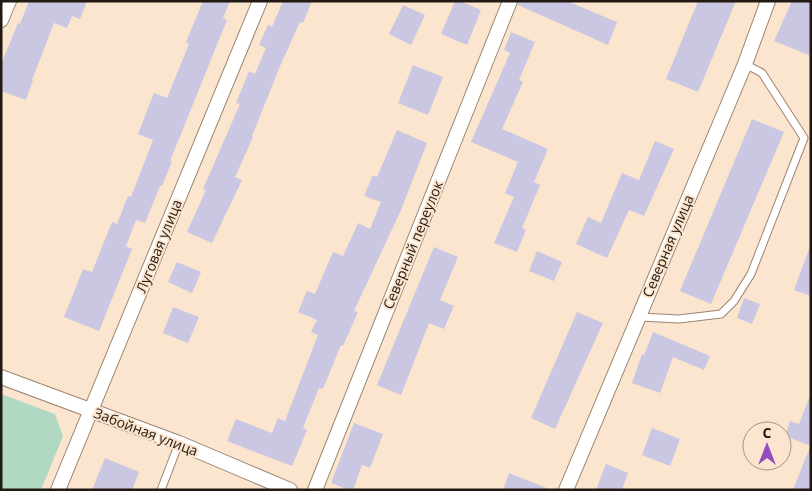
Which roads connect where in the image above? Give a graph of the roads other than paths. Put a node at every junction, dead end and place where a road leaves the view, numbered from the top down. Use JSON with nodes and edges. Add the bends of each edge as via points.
{"nodes":[{"id":1,"x":8,"y":1,"type":"edge"},
{"id":2,"x":260,"y":1,"type":"edge"},
{"id":3,"x":510,"y":1,"type":"edge"},
{"id":4,"x":768,"y":1,"type":"edge"},
{"id":5,"x":1,"y":20,"type":"edge"},
{"id":6,"x":745,"y":64,"type":"junction"},
{"id":7,"x":638,"y":317,"type":"junction"},
{"id":8,"x":1,"y":377,"type":"edge"},
{"id":9,"x":91,"y":412,"type":"junction"},
{"id":10,"x":179,"y":443,"type":"junction"},
{"id":11,"x":58,"y":490,"type":"edge"},
{"id":12,"x":161,"y":490,"type":"edge"},
{"id":13,"x":290,"y":490,"type":"edge"},
{"id":14,"x":315,"y":490,"type":"edge"},
{"id":15,"x":566,"y":490,"type":"edge"}],
"edges":[{"from":1,"to":5,"type":"street"},
{"from":2,"to":9,"type":"street","name":"Луговая улица"},
{"from":3,"to":14,"type":"street","name":"Северный переулок"},
{"from":4,"to":6,"type":"street","name":"Северная улица"},
{"from":6,"to":7,"type":"street","name":"Северная улица"},
{"from":6,"to":7,"type":"lane","via":[[762,73],[804,138],[750,274],[734,301],[721,314],[679,319]]},
{"from":7,"to":15,"type":"street","name":"Северная улица"},
{"from":8,"to":9,"type":"street","name":"Забойная улица"},
{"from":9,"to":10,"type":"street","name":"Забойная улица"},
{"from":9,"to":11,"type":"street","name":"Луговая улица"},
{"from":10,"to":12,"type":"lane"},
{"from":10,"to":13,"type":"street","name":"Забойная улица"}]}
